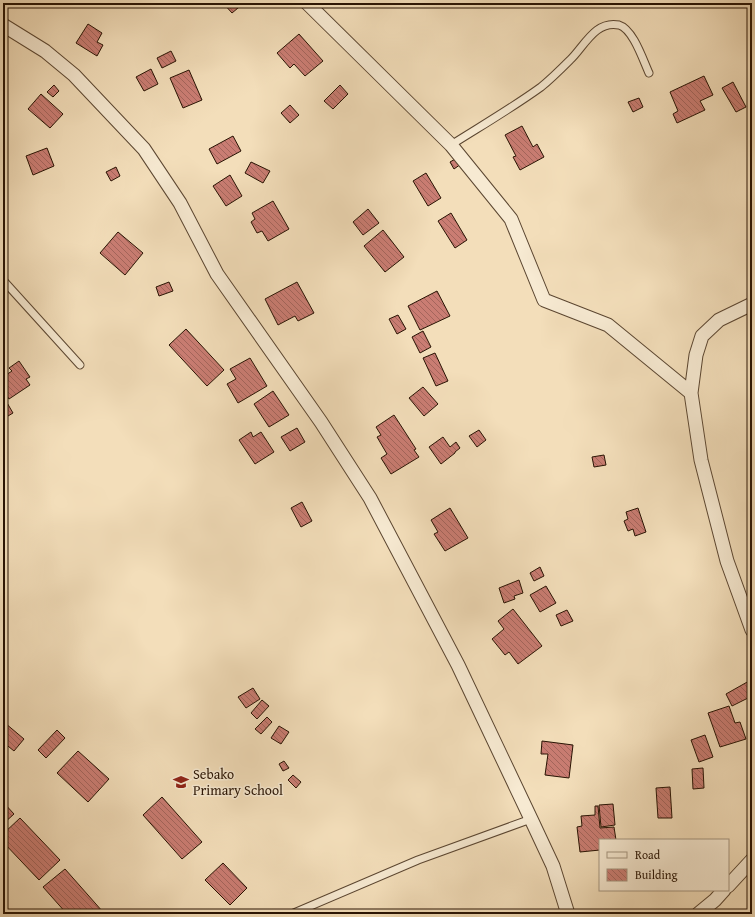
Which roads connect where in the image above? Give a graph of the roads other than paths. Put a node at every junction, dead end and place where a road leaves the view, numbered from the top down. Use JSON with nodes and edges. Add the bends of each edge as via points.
{"nodes":[{"id":1,"x":307,"y":3,"type":"edge"},
{"id":2,"x":3,"y":25,"type":"edge"},
{"id":3,"x":649,"y":73,"type":"dead end"},
{"id":4,"x":451,"y":145,"type":"junction"},
{"id":5,"x":3,"y":280,"type":"edge"},
{"id":6,"x":752,"y":304,"type":"edge"},
{"id":7,"x":80,"y":365,"type":"dead end"},
{"id":8,"x":691,"y":393,"type":"junction"},
{"id":9,"x":752,"y":630,"type":"edge"},
{"id":10,"x":531,"y":819,"type":"junction"},
{"id":11,"x":752,"y":860,"type":"edge"},
{"id":12,"x":729,"y":885,"type":"edge"},
{"id":13,"x":723,"y":891,"type":"edge"},
{"id":14,"x":294,"y":913,"type":"edge"},
{"id":15,"x":568,"y":914,"type":"edge"},
{"id":16,"x":698,"y":914,"type":"edge"}],
"edges":[{"from":1,"to":4,"type":"street"},
{"from":2,"to":10,"type":"street","via":[[74,75],[144,149],[180,203],[217,274],[321,422],[370,498],[458,665]]},
{"from":3,"to":4,"type":"lane","via":[[629,31],[614,25],[601,28],[591,35],[572,59],[542,86]]},
{"from":4,"to":8,"type":"street","via":[[511,219],[544,300],[608,325]]},
{"from":5,"to":7,"type":"lane"},
{"from":6,"to":8,"type":"street","via":[[719,320],[702,336],[696,355]]},
{"from":8,"to":9,"type":"street","via":[[701,460],[727,561]]},
{"from":10,"to":14,"type":"lane","via":[[418,860]]},
{"from":10,"to":15,"type":"street","via":[[553,866]]},
{"from":11,"to":12,"type":"street"},
{"from":13,"to":16,"type":"street"}]}
